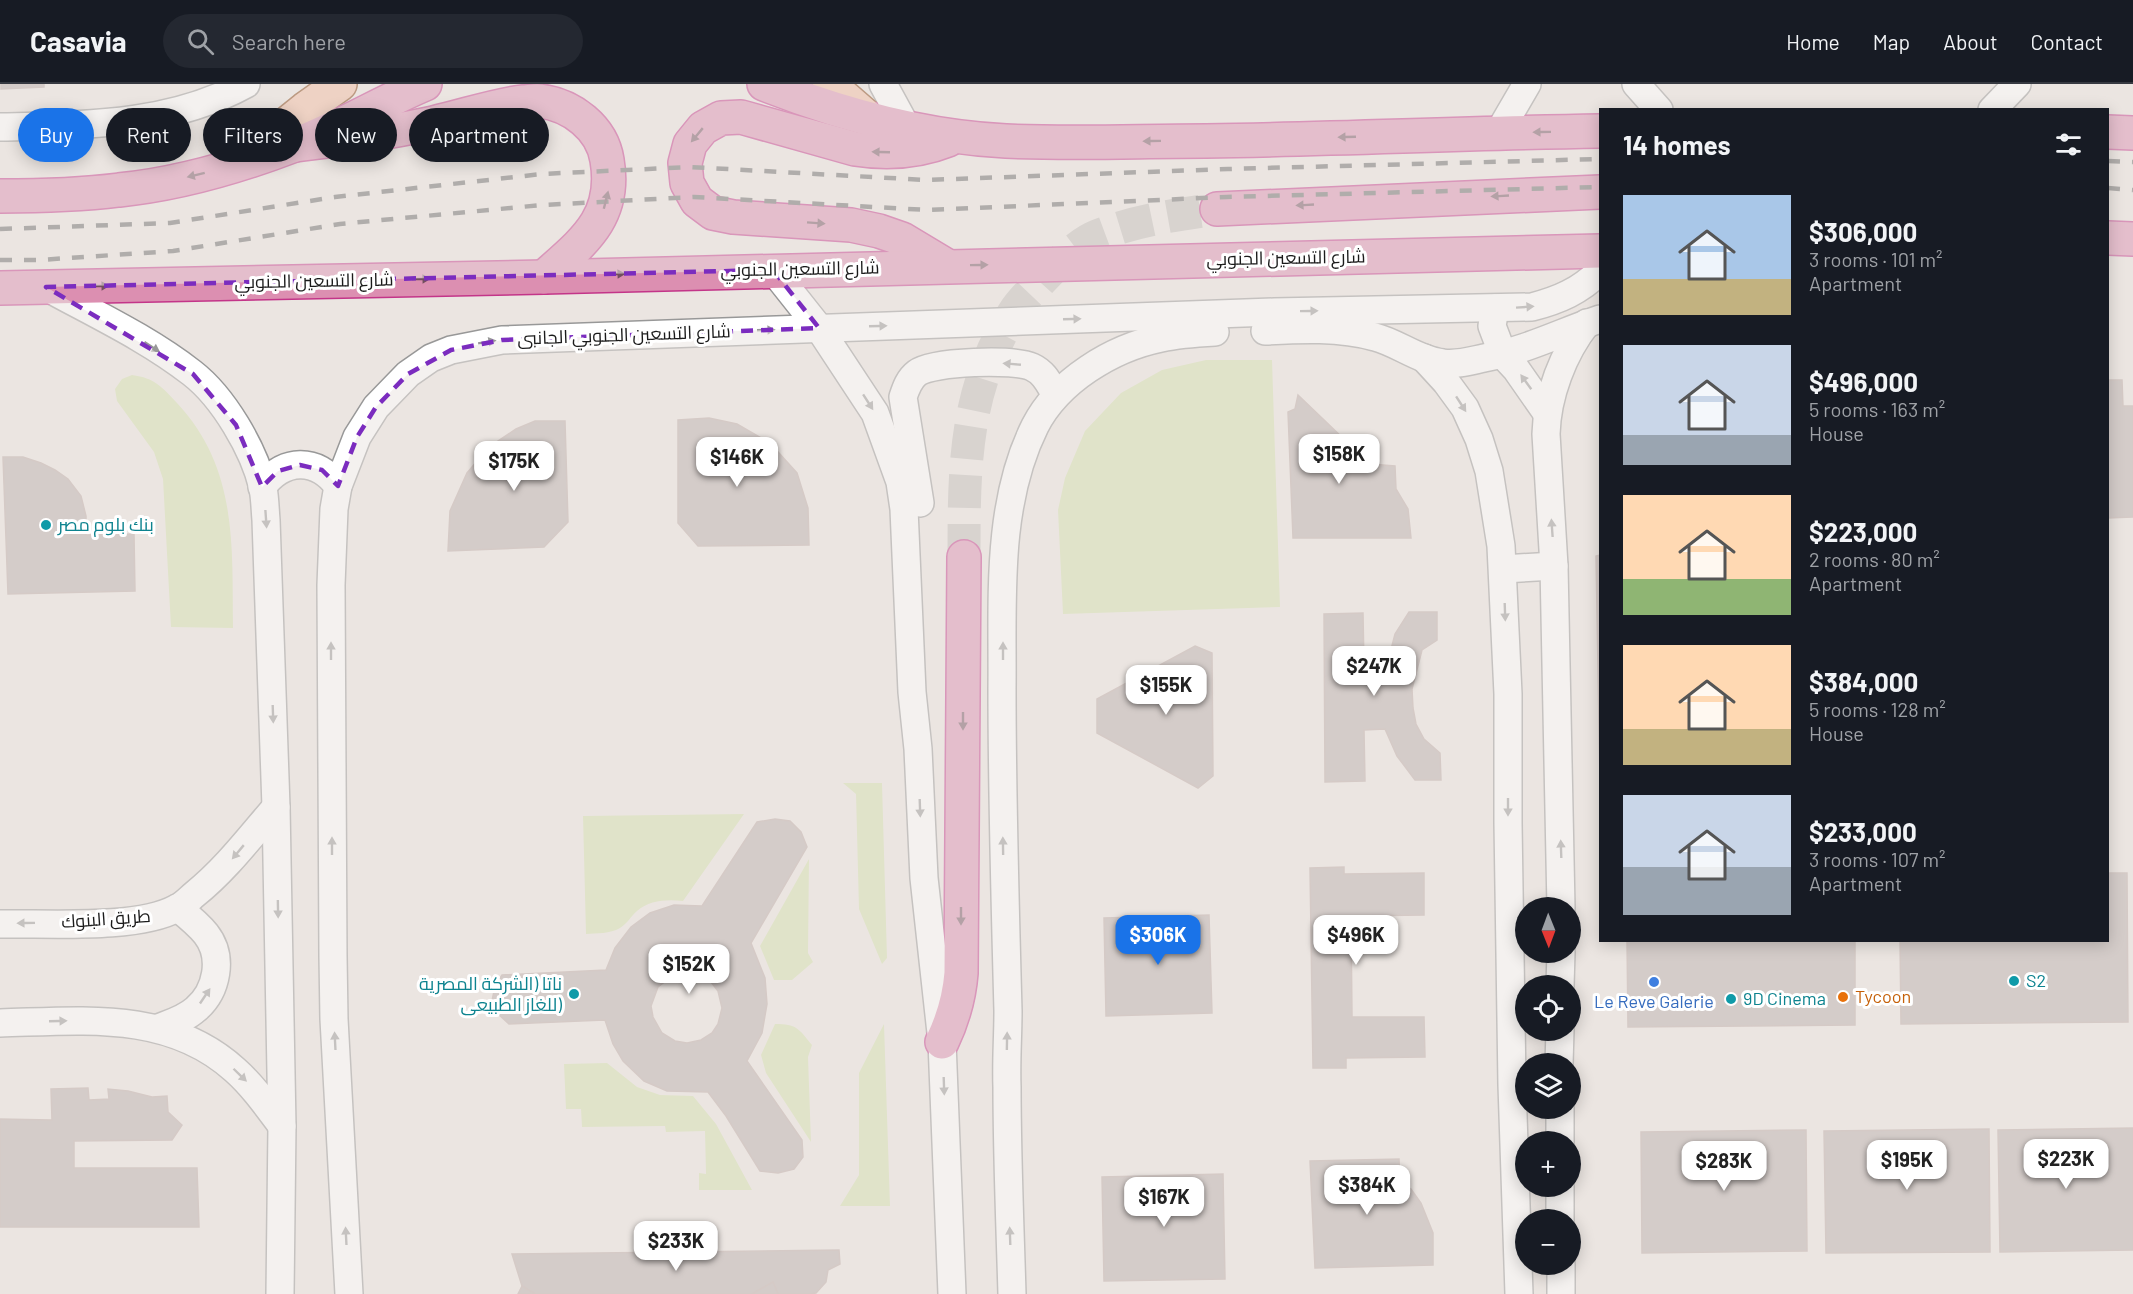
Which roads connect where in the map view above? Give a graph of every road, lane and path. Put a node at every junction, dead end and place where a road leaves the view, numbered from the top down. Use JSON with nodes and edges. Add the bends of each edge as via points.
{"nodes":[{"id":1,"x":340,"y":84,"type":"edge"},
{"id":2,"x":425,"y":84,"type":"edge"},
{"id":3,"x":764,"y":84,"type":"edge"},
{"id":4,"x":830,"y":84,"type":"edge"},
{"id":5,"x":883,"y":84,"type":"edge"},
{"id":6,"x":1527,"y":84,"type":"edge"},
{"id":7,"x":1636,"y":84,"type":"edge"},
{"id":8,"x":2017,"y":84,"type":"edge"},
{"id":9,"x":242,"y":86,"type":"edge"},
{"id":10,"x":1657,"y":108,"type":"edge"},
{"id":11,"x":1994,"y":108,"type":"edge"},
{"id":12,"x":867,"y":117,"type":"junction"},
{"id":13,"x":0,"y":127,"type":"edge"},
{"id":14,"x":907,"y":128,"type":"junction"},
{"id":15,"x":1599,"y":131,"type":"edge"},
{"id":16,"x":1500,"y":132,"type":"junction"},
{"id":17,"x":958,"y":136,"type":"junction"},
{"id":18,"x":303,"y":141,"type":"edge"},
{"id":19,"x":303,"y":144,"type":"edge"},
{"id":20,"x":245,"y":162,"type":"edge"},
{"id":21,"x":236,"y":165,"type":"junction"},
{"id":22,"x":1599,"y":192,"type":"edge"},
{"id":23,"x":0,"y":196,"type":"edge"},
{"id":24,"x":1217,"y":209,"type":"tunnel mouth"},
{"id":25,"x":2109,"y":238,"type":"edge"},
{"id":26,"x":2133,"y":238,"type":"edge"},
{"id":27,"x":2109,"y":246,"type":"edge"},
{"id":28,"x":1599,"y":251,"type":"edge"},
{"id":29,"x":2133,"y":257,"type":"edge"},
{"id":30,"x":947,"y":266,"type":"junction"},
{"id":31,"x":773,"y":270,"type":"junction"},
{"id":32,"x":1599,"y":272,"type":"edge"},
{"id":33,"x":544,"y":277,"type":"junction"},
{"id":34,"x":46,"y":287,"type":"junction"},
{"id":35,"x":0,"y":288,"type":"edge"},
{"id":36,"x":1495,"y":308,"type":"junction"},
{"id":37,"x":1275,"y":321,"type":"junction"},
{"id":38,"x":1594,"y":321,"type":"edge"},
{"id":39,"x":819,"y":328,"type":"junction"},
{"id":40,"x":1503,"y":355,"type":"junction"},
{"id":41,"x":1424,"y":358,"type":"junction"},
{"id":42,"x":1056,"y":395,"type":"junction"},
{"id":43,"x":1546,"y":412,"type":"junction"},
{"id":44,"x":338,"y":486,"type":"junction"},
{"id":45,"x":262,"y":487,"type":"junction"},
{"id":46,"x":964,"y":557,"type":"tunnel mouth"},
{"id":47,"x":1554,"y":566,"type":"junction"},
{"id":48,"x":1503,"y":569,"type":"junction"},
{"id":49,"x":918,"y":749,"type":"junction"},
{"id":50,"x":276,"y":807,"type":"junction"},
{"id":51,"x":1561,"y":897,"type":"edge"},
{"id":52,"x":178,"y":908,"type":"junction"},
{"id":53,"x":0,"y":924,"type":"edge"},
{"id":54,"x":0,"y":1023,"type":"edge"},
{"id":55,"x":158,"y":1028,"type":"junction"},
{"id":56,"x":942,"y":1042,"type":"junction"},
{"id":57,"x":282,"y":1126,"type":"junction"},
{"id":58,"x":1561,"y":1275,"type":"edge"},
{"id":59,"x":949,"y":1289,"type":"edge"},
{"id":60,"x":280,"y":1294,"type":"edge"},
{"id":61,"x":349,"y":1294,"type":"edge"},
{"id":62,"x":1012,"y":1294,"type":"edge"},
{"id":63,"x":1519,"y":1294,"type":"edge"},
{"id":64,"x":1561,"y":1294,"type":"edge"}],
"edges":[{"from":1,"to":21,"type":"main road"},
{"from":2,"to":18,"type":"highway"},
{"from":3,"to":12,"type":"highway"},
{"from":4,"to":12,"type":"main road"},
{"from":5,"to":14,"type":"street"},
{"from":6,"to":16,"type":"street"},
{"from":7,"to":10,"type":"street"},
{"from":8,"to":11,"type":"street"},
{"from":9,"to":13,"type":"street","via":[[205,103],[133,121]]},
{"from":12,"to":14,"type":"highway"},
{"from":14,"to":17,"type":"highway"},
{"from":15,"to":16,"type":"highway","one_way":true},
{"from":16,"to":17,"type":"highway","one_way":true,"via":[[1068,142]]},
{"from":17,"to":30,"type":"highway","one_way":true,"via":[[908,151],[873,152],[741,117],[721,118],[703,128],[690,144],[685,163],[687,183],[697,201],[714,213],[879,231],[902,239]]},
{"from":33,"to":19,"type":"highway","one_way":true,"via":[[595,228],[606,206],[610,179],[606,154],[594,130],[573,110],[539,100],[496,105],[389,132]]},
{"from":20,"to":21,"type":"highway"},
{"from":21,"to":23,"type":"highway","one_way":true,"via":[[121,190]]},
{"from":22,"to":24,"type":"highway","one_way":true},
{"from":25,"to":26,"type":"highway"},
{"from":27,"to":29,"type":"main road"},
{"from":30,"to":28,"type":"highway","name":"شارع التسعين الجنوبي","one_way":true},
{"from":30,"to":31,"type":"highway","name":"شارع التسعين الجنوبي"},
{"from":33,"to":31,"type":"highway","name":"شارع التسعين الجنوبي","one_way":true},
{"from":31,"to":39,"type":"street"},
{"from":36,"to":32,"type":"street","one_way":true,"via":[[1532,307],[1557,300],[1580,289]]},
{"from":34,"to":33,"type":"highway","name":"شارع التسعين الجنوبي","one_way":true},
{"from":34,"to":35,"type":"highway","name":"شارع التسعين الجنوبي"},
{"from":34,"to":45,"type":"street","one_way":true,"via":[[132,334],[193,374],[236,425]]},
{"from":37,"to":36,"type":"street","one_way":true},
{"from":36,"to":40,"type":"street","via":[[1492,326]]},
{"from":39,"to":37,"type":"street","name":"شارع التسعين الجنوبي الجانبى","one_way":true},
{"from":37,"to":41,"type":"street","via":[[1377,337]]},
{"from":37,"to":42,"type":"street","via":[[1186,333],[1129,347],[1102,361]]},
{"from":38,"to":40,"type":"street"},
{"from":38,"to":43,"type":"street","via":[[1577,336]]},
{"from":44,"to":39,"type":"street","name":"شارع التسعين الجنوبي الجانبى","one_way":true,"via":[[357,437],[376,407],[408,374],[451,350],[502,340]]},
{"from":39,"to":49,"type":"street","one_way":true,"via":[[875,413],[900,482]]},
{"from":40,"to":41,"type":"street","via":[[1459,363]]},
{"from":43,"to":40,"type":"street","one_way":true},
{"from":41,"to":48,"type":"street","one_way":true,"via":[[1464,408],[1479,439],[1489,471]]},
{"from":42,"to":49,"type":"street","one_way":true,"via":[[1044,375],[1014,363],[931,367],[907,385],[904,414],[918,488],[923,553],[926,693]]},
{"from":62,"to":42,"type":"street","one_way":true,"via":[[1002,814],[1004,560],[1020,466],[1035,426]]},
{"from":47,"to":43,"type":"street","one_way":true},
{"from":44,"to":45,"type":"street","via":[[322,470],[300,465],[278,471]]},
{"from":61,"to":44,"type":"street","name":"شارع التسعين الجنوبي الجانبى","one_way":true,"via":[[333,956],[331,585]]},
{"from":45,"to":50,"type":"street","one_way":true},
{"from":46,"to":56,"type":"highway","one_way":true,"via":[[961,973],[958,1000]]},
{"from":47,"to":48,"type":"street"},
{"from":51,"to":47,"type":"street","one_way":true},
{"from":48,"to":63,"type":"street","one_way":true},
{"from":49,"to":56,"type":"street","one_way":true,"via":[[924,878]]},
{"from":50,"to":52,"type":"street","name":"طريق البنوك","one_way":true,"via":[[209,883]]},
{"from":50,"to":57,"type":"street","one_way":true},
{"from":52,"to":53,"type":"street","name":"طريق البنوك","one_way":true,"via":[[139,920]]},
{"from":55,"to":52,"type":"street","one_way":true,"via":[[195,1010],[216,976],[216,956],[207,935]]},
{"from":54,"to":55,"type":"street","one_way":true,"via":[[116,1022]]},
{"from":55,"to":57,"type":"street","one_way":true,"via":[[214,1053],[253,1087]]},
{"from":56,"to":59,"type":"street","one_way":true},
{"from":57,"to":60,"type":"street"},
{"from":58,"to":64,"type":"street"}]}
